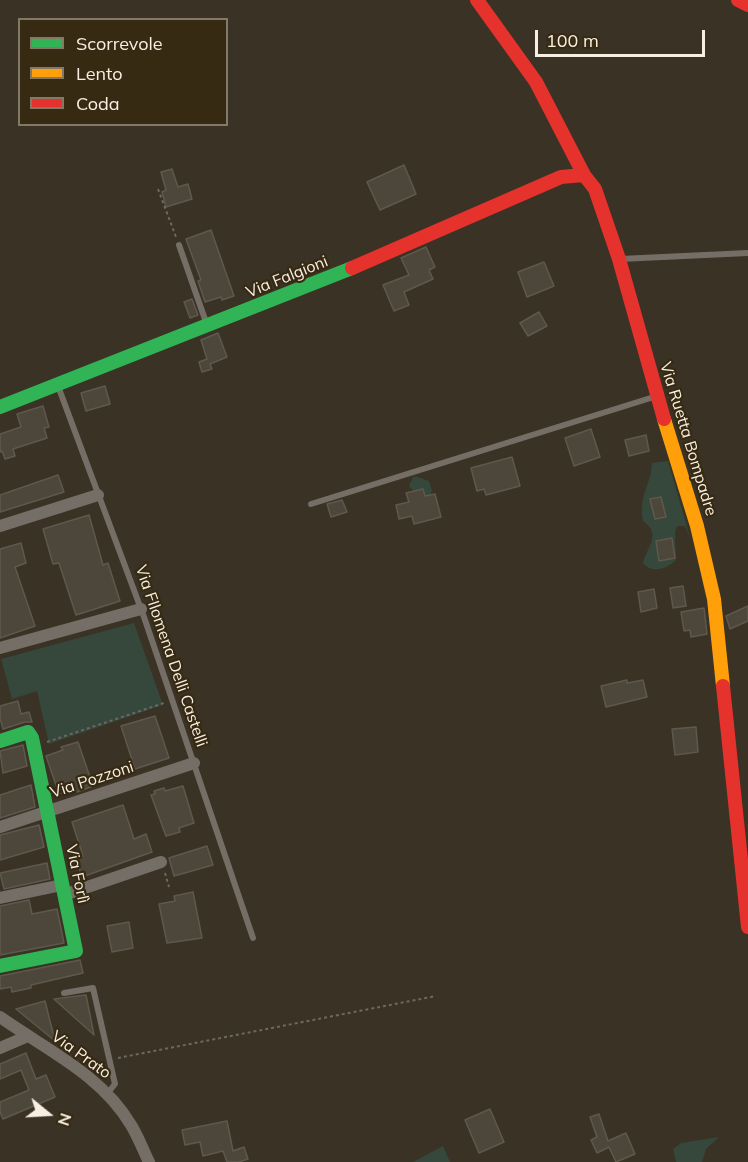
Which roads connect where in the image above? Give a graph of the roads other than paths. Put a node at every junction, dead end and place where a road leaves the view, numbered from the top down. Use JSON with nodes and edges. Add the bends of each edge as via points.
{"nodes":[{"id":1,"x":477,"y":0,"type":"edge"},
{"id":2,"x":738,"y":0,"type":"edge"},
{"id":3,"x":748,"y":5,"type":"edge"},
{"id":4,"x":584,"y":175,"type":"junction"},
{"id":5,"x":179,"y":245,"type":"road end"},
{"id":6,"x":748,"y":253,"type":"edge"},
{"id":7,"x":619,"y":259,"type":"junction"},
{"id":8,"x":207,"y":326,"type":"junction"},
{"id":9,"x":58,"y":386,"type":"junction"},
{"id":10,"x":657,"y":395,"type":"junction"},
{"id":11,"x":0,"y":407,"type":"edge"},
{"id":12,"x":98,"y":495,"type":"junction"},
{"id":13,"x":311,"y":504,"type":"dead end"},
{"id":14,"x":0,"y":526,"type":"edge"},
{"id":15,"x":141,"y":609,"type":"junction"},
{"id":16,"x":0,"y":648,"type":"edge"},
{"id":17,"x":0,"y":741,"type":"edge"},
{"id":18,"x":195,"y":763,"type":"junction"},
{"id":19,"x":48,"y":812,"type":"junction"},
{"id":20,"x":0,"y":827,"type":"edge"},
{"id":21,"x":161,"y":862,"type":"road end"},
{"id":22,"x":63,"y":890,"type":"junction"},
{"id":23,"x":0,"y":898,"type":"edge"},
{"id":24,"x":748,"y":927,"type":"edge"},
{"id":25,"x":254,"y":938,"type":"dead end"},
{"id":26,"x":0,"y":966,"type":"edge"},
{"id":27,"x":64,"y":993,"type":"dead end"},
{"id":28,"x":0,"y":1017,"type":"edge"},
{"id":29,"x":28,"y":1036,"type":"junction"},
{"id":30,"x":0,"y":1048,"type":"edge"},
{"id":31,"x":107,"y":1094,"type":"junction"},
{"id":32,"x":149,"y":1162,"type":"edge"}],
"edges":[{"from":1,"to":4,"type":"street","name":"Via Ruetta Bompadre","via":[[536,82]]},
{"from":2,"to":3,"type":"street"},
{"from":4,"to":7,"type":"street","name":"Via Ruetta Bompadre","via":[[595,189]]},
{"from":4,"to":8,"type":"street","name":"Via Falgioni","via":[[561,177],[315,284]]},
{"from":5,"to":8,"type":"lane"},
{"from":6,"to":7,"type":"lane"},
{"from":7,"to":10,"type":"street","name":"Via Ruetta Bompadre"},
{"from":8,"to":9,"type":"street","name":"Via Falgioni"},
{"from":9,"to":11,"type":"street","name":"Via Falgioni"},
{"from":9,"to":12,"type":"lane","name":"Via FIlomena Delli Castelli"},
{"from":10,"to":13,"type":"lane"},
{"from":10,"to":24,"type":"street","name":"Via Ruetta Bompadre","via":[[697,526],[714,599]]},
{"from":12,"to":14,"type":"street"},
{"from":12,"to":15,"type":"lane","name":"Via FIlomena Delli Castelli"},
{"from":15,"to":16,"type":"street"},
{"from":15,"to":18,"type":"lane","name":"Via FIlomena Delli Castelli"},
{"from":17,"to":19,"type":"street","name":"Via Forlì","via":[[28,732]]},
{"from":18,"to":19,"type":"street","name":"Via Pozzoni"},
{"from":18,"to":25,"type":"lane","name":"Via FIlomena Delli Castelli"},
{"from":19,"to":20,"type":"street","name":"Via Pozzoni"},
{"from":19,"to":22,"type":"street","name":"Via Forlì"},
{"from":21,"to":22,"type":"street"},
{"from":22,"to":23,"type":"street"},
{"from":22,"to":26,"type":"street","name":"Via Forlì","via":[[76,951]]},
{"from":27,"to":31,"type":"lane","via":[[93,988],[115,1084]]},
{"from":28,"to":29,"type":"street","name":"Via Prato"},
{"from":29,"to":30,"type":"street"},
{"from":29,"to":31,"type":"street","name":"Via Prato","via":[[89,1077]]},
{"from":31,"to":32,"type":"street","name":"Via Prato","via":[[130,1123]]}]}
